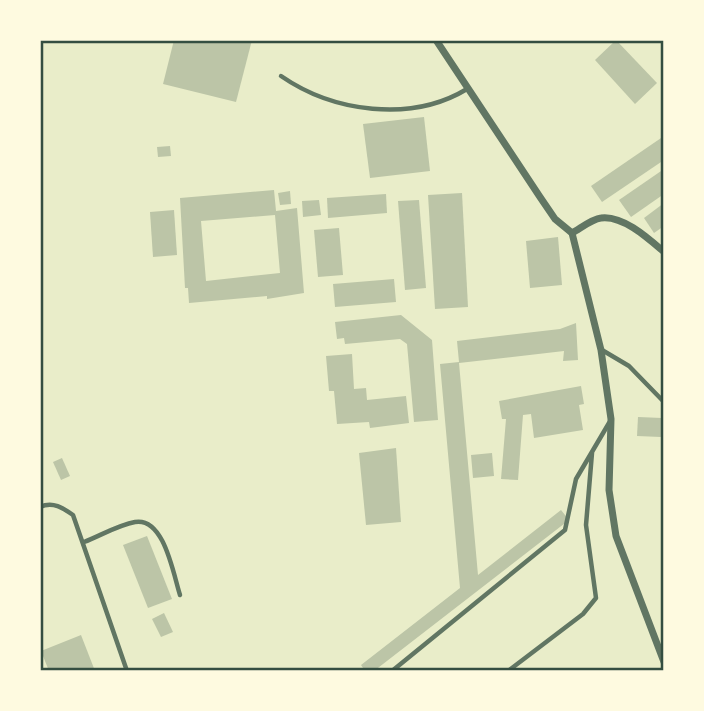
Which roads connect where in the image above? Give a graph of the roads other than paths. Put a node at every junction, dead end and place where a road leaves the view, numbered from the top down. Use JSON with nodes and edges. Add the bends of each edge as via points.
{"nodes":[{"id":1,"x":436,"y":40,"type":"edge"},
{"id":2,"x":281,"y":76,"type":"dead end"},
{"id":3,"x":467,"y":89,"type":"junction"},
{"id":4,"x":572,"y":233,"type":"junction"},
{"id":5,"x":664,"y":252,"type":"edge"},
{"id":6,"x":601,"y":350,"type":"junction"},
{"id":7,"x":664,"y":402,"type":"edge"},
{"id":8,"x":611,"y":419,"type":"junction"},
{"id":9,"x":592,"y":452,"type":"junction"},
{"id":10,"x":40,"y":507,"type":"edge"},
{"id":11,"x":84,"y":542,"type":"junction"},
{"id":12,"x":180,"y":594,"type":"dead end"},
{"id":13,"x":664,"y":662,"type":"edge"},
{"id":14,"x":127,"y":671,"type":"edge"},
{"id":15,"x":392,"y":671,"type":"edge"},
{"id":16,"x":508,"y":671,"type":"edge"}],
"edges":[{"from":1,"to":3,"type":"street"},
{"from":2,"to":3,"type":"lane","via":[[332,103],[401,110],[435,104]]},
{"from":3,"to":4,"type":"street","via":[[555,219]]},
{"from":4,"to":5,"type":"street","via":[[608,218],[622,222]]},
{"from":4,"to":6,"type":"street"},
{"from":6,"to":7,"type":"lane","via":[[629,366]]},
{"from":6,"to":8,"type":"street"},
{"from":8,"to":9,"type":"lane"},
{"from":8,"to":13,"type":"street","via":[[609,490],[616,536]]},
{"from":9,"to":15,"type":"lane","via":[[576,479],[565,530]]},
{"from":9,"to":16,"type":"lane","via":[[586,525],[596,598],[583,614]]},
{"from":10,"to":11,"type":"lane","via":[[62,507],[73,515]]},
{"from":11,"to":12,"type":"lane","via":[[136,522],[148,522],[158,530]]},
{"from":11,"to":14,"type":"lane"}]}
